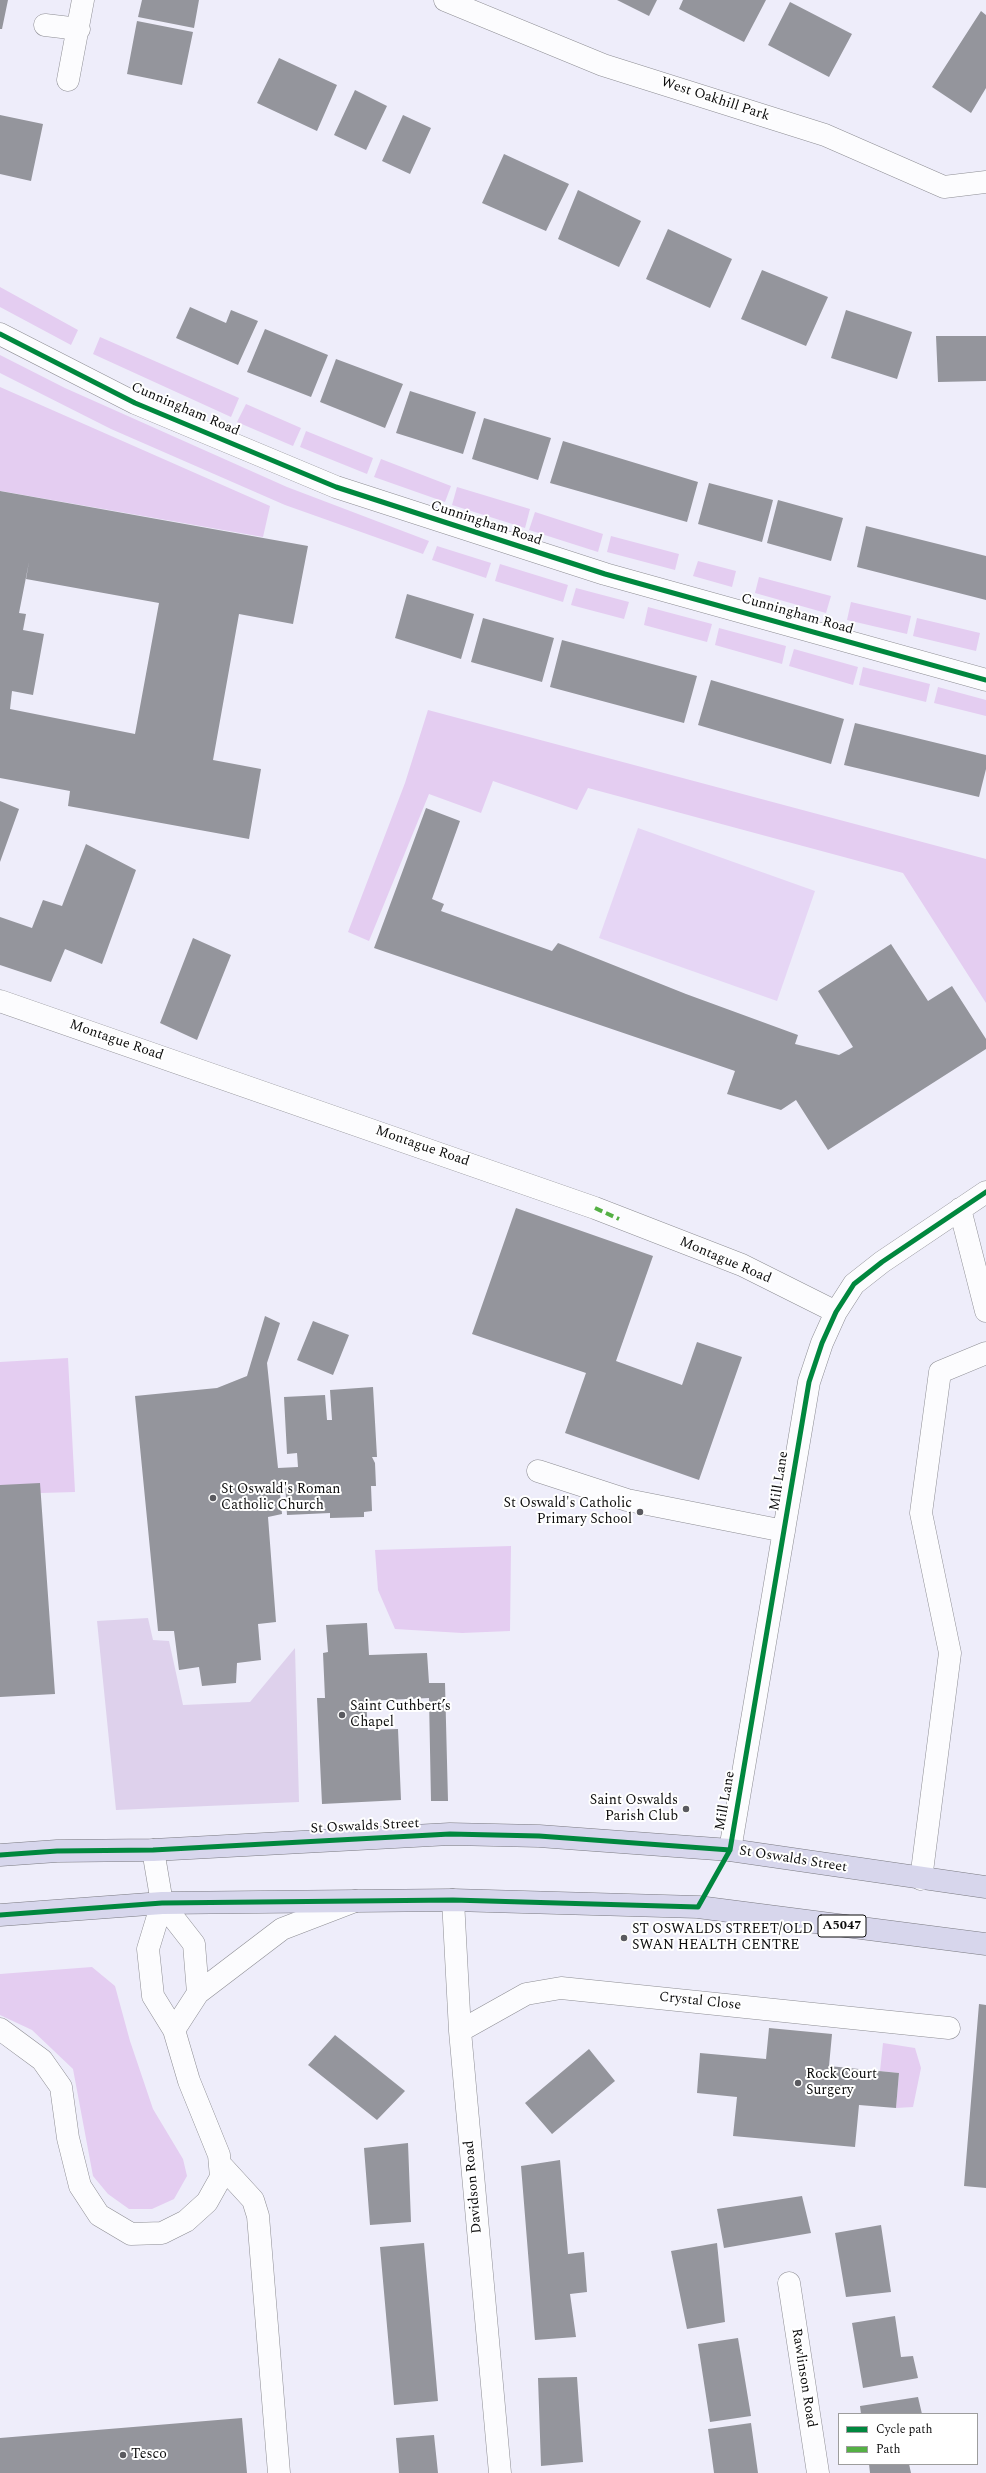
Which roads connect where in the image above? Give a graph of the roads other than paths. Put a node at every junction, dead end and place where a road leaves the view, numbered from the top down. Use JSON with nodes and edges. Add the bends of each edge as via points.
{"nodes":[{"id":1,"x":84,"y":0,"type":"edge"},
{"id":2,"x":446,"y":0,"type":"edge"},
{"id":3,"x":44,"y":25,"type":"dead end"},
{"id":4,"x":79,"y":29,"type":"junction"},
{"id":5,"x":68,"y":80,"type":"dead end"},
{"id":6,"x":986,"y":182,"type":"edge"},
{"id":7,"x":0,"y":334,"type":"edge"},
{"id":8,"x":986,"y":680,"type":"edge"},
{"id":9,"x":0,"y":1000,"type":"edge"},
{"id":10,"x":986,"y":1192,"type":"edge"},
{"id":11,"x":960,"y":1210,"type":"junction"},
{"id":12,"x":986,"y":1311,"type":"edge"},
{"id":13,"x":836,"y":1312,"type":"junction"},
{"id":14,"x":986,"y":1353,"type":"edge"},
{"id":15,"x":538,"y":1471,"type":"dead end"},
{"id":16,"x":784,"y":1531,"type":"junction"},
{"id":17,"x":153,"y":1850,"type":"junction"},
{"id":18,"x":730,"y":1850,"type":"junction"},
{"id":19,"x":0,"y":1855,"type":"edge"},
{"id":20,"x":921,"y":1879,"type":"junction"},
{"id":21,"x":986,"y":1887,"type":"edge"},
{"id":22,"x":453,"y":1900,"type":"junction"},
{"id":23,"x":356,"y":1901,"type":"junction"},
{"id":24,"x":162,"y":1903,"type":"junction"},
{"id":25,"x":0,"y":1915,"type":"edge"},
{"id":26,"x":986,"y":1944,"type":"edge"},
{"id":27,"x":198,"y":1993,"type":"junction"},
{"id":28,"x":949,"y":2028,"type":"dead end"},
{"id":29,"x":0,"y":2030,"type":"edge"},
{"id":30,"x":174,"y":2030,"type":"junction"},
{"id":31,"x":460,"y":2031,"type":"junction"},
{"id":32,"x":220,"y":2164,"type":"junction"},
{"id":33,"x":789,"y":2283,"type":"dead end"},
{"id":34,"x":279,"y":2473,"type":"edge"},
{"id":35,"x":500,"y":2473,"type":"edge"},
{"id":36,"x":818,"y":2473,"type":"edge"}],
"edges":[{"from":1,"to":4,"type":"street"},
{"from":2,"to":6,"type":"street","name":"West Oakhill Park","via":[[603,65],[825,136],[944,187]]},
{"from":3,"to":4,"type":"street"},
{"from":4,"to":5,"type":"street"},
{"from":7,"to":8,"type":"street","name":"Cunningham Road","via":[[135,403],[336,487],[605,574]]},
{"from":9,"to":13,"type":"street","name":"Montague Road","via":[[596,1208],[742,1265]]},
{"from":10,"to":11,"type":"street","name":"Mill Lane"},
{"from":11,"to":12,"type":"street"},
{"from":11,"to":13,"type":"street","name":"Mill Lane","via":[[882,1262],[854,1284]]},
{"from":13,"to":16,"type":"street","name":"Mill Lane","via":[[809,1382]]},
{"from":14,"to":20,"type":"street","via":[[940,1372],[921,1513],[950,1653]]},
{"from":15,"to":16,"type":"street","via":[[627,1500]]},
{"from":16,"to":18,"type":"street","name":"Mill Lane"},
{"from":17,"to":18,"type":"main road","name":"St Oswalds Street","via":[[450,1834],[539,1836]]},
{"from":17,"to":19,"type":"main road","name":"St Oswalds Street","via":[[57,1851]]},
{"from":17,"to":24,"type":"street"},
{"from":18,"to":20,"type":"main road","name":"St Oswalds Street"},
{"from":20,"to":21,"type":"main road","name":"St Oswalds Street"},
{"from":22,"to":23,"type":"main road","number":"A5047"},
{"from":22,"to":26,"type":"main road","number":"A5047","via":[[698,1906]]},
{"from":22,"to":31,"type":"street","name":"Davidson Road"},
{"from":23,"to":24,"type":"main road","number":"A5047"},
{"from":23,"to":27,"type":"street","via":[[282,1929]]},
{"from":24,"to":25,"type":"main road","number":"A5047"},
{"from":24,"to":27,"type":"street","via":[[194,1944]]},
{"from":24,"to":30,"type":"street","via":[[148,1950],[152,1996]]},
{"from":27,"to":30,"type":"street"},
{"from":28,"to":31,"type":"street","name":"Crystal Close","via":[[561,1988],[526,1994]]},
{"from":29,"to":32,"type":"street","via":[[42,2060],[61,2088],[68,2138],[80,2186],[99,2215],[131,2234],[162,2233],[186,2222],[207,2202],[221,2177]]},
{"from":30,"to":32,"type":"street","via":[[189,2081],[219,2155]]},
{"from":31,"to":35,"type":"street","name":"Davidson Road"},
{"from":32,"to":34,"type":"street","via":[[253,2200],[258,2216]]},
{"from":33,"to":36,"type":"street","name":"Rawlinson Road"}]}
